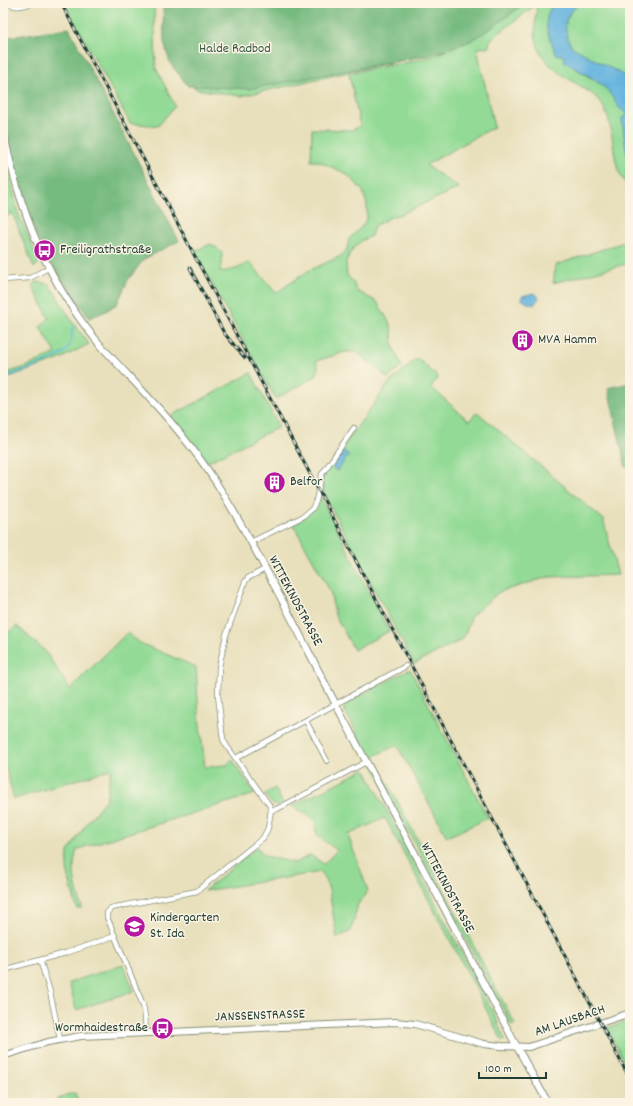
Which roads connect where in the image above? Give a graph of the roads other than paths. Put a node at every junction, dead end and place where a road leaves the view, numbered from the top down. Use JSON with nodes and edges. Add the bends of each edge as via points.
{"nodes":[{"id":1,"x":9,"y":3,"type":"edge"},
{"id":2,"x":33,"y":3,"type":"edge"},
{"id":3,"x":3,"y":130,"type":"edge"},
{"id":4,"x":48,"y":268,"type":"junction"},
{"id":5,"x":3,"y":280,"type":"edge"},
{"id":6,"x":354,"y":428,"type":"dead end"},
{"id":7,"x":250,"y":542,"type":"junction"},
{"id":8,"x":265,"y":569,"type":"junction"},
{"id":9,"x":406,"y":666,"type":"dead end"},
{"id":10,"x":336,"y":704,"type":"junction"},
{"id":11,"x":306,"y":720,"type":"junction"},
{"id":12,"x":236,"y":758,"type":"junction"},
{"id":13,"x":327,"y":761,"type":"dead end"},
{"id":14,"x":366,"y":762,"type":"junction"},
{"id":15,"x":271,"y":810,"type":"junction"},
{"id":16,"x":115,"y":936,"type":"junction"},
{"id":17,"x":40,"y":960,"type":"junction"},
{"id":18,"x":3,"y":970,"type":"edge"},
{"id":19,"x":630,"y":1013,"type":"edge"},
{"id":20,"x":146,"y":1033,"type":"junction"},
{"id":21,"x":60,"y":1039,"type":"junction"},
{"id":22,"x":517,"y":1047,"type":"junction"},
{"id":23,"x":3,"y":1056,"type":"edge"},
{"id":24,"x":548,"y":1103,"type":"edge"}],
"edges":[{"from":1,"to":2,"type":"street","via":[[13,6]]},
{"from":3,"to":4,"type":"main road","name":"WITTEKINDSTRASSE","via":[[20,196]]},
{"from":4,"to":5,"type":"street","via":[[30,278]]},
{"from":4,"to":7,"type":"main road","name":"WITTEKINDSTRASSE","via":[[69,304],[95,339],[151,399],[197,454]]},
{"from":6,"to":7,"type":"street","via":[[322,474],[312,508],[304,516]]},
{"from":7,"to":8,"type":"main road","name":"WITTEKINDSTRASSE"},
{"from":8,"to":10,"type":"main road","name":"WITTEKINDSTRASSE"},
{"from":8,"to":12,"type":"street","via":[[246,580],[226,635],[219,667],[218,695],[223,739]]},
{"from":9,"to":10,"type":"street"},
{"from":10,"to":11,"type":"street"},
{"from":10,"to":14,"type":"main road","name":"WITTEKINDSTRASSE"},
{"from":11,"to":12,"type":"street"},
{"from":11,"to":13,"type":"street"},
{"from":12,"to":15,"type":"street"},
{"from":14,"to":15,"type":"street"},
{"from":14,"to":22,"type":"main road","name":"WITTEKINDSTRASSE"},
{"from":15,"to":16,"type":"street","via":[[268,828],[263,838],[197,891],[112,908],[107,912]]},
{"from":16,"to":17,"type":"street"},
{"from":16,"to":20,"type":"street","via":[[143,1005]]},
{"from":17,"to":18,"type":"street"},
{"from":17,"to":21,"type":"street"},
{"from":19,"to":22,"type":"main road","name":"AM LAUSBACH","via":[[537,1045]]},
{"from":20,"to":21,"type":"main road","name":"JANSSENSTRASSE"},
{"from":20,"to":22,"type":"main road","name":"JANSSENSTRASSE","via":[[401,1022],[484,1044]]},
{"from":21,"to":23,"type":"main road","name":"JANSSENSTRASSE"},
{"from":22,"to":24,"type":"main road","name":"WITTEKINDSTRASSE"}]}
